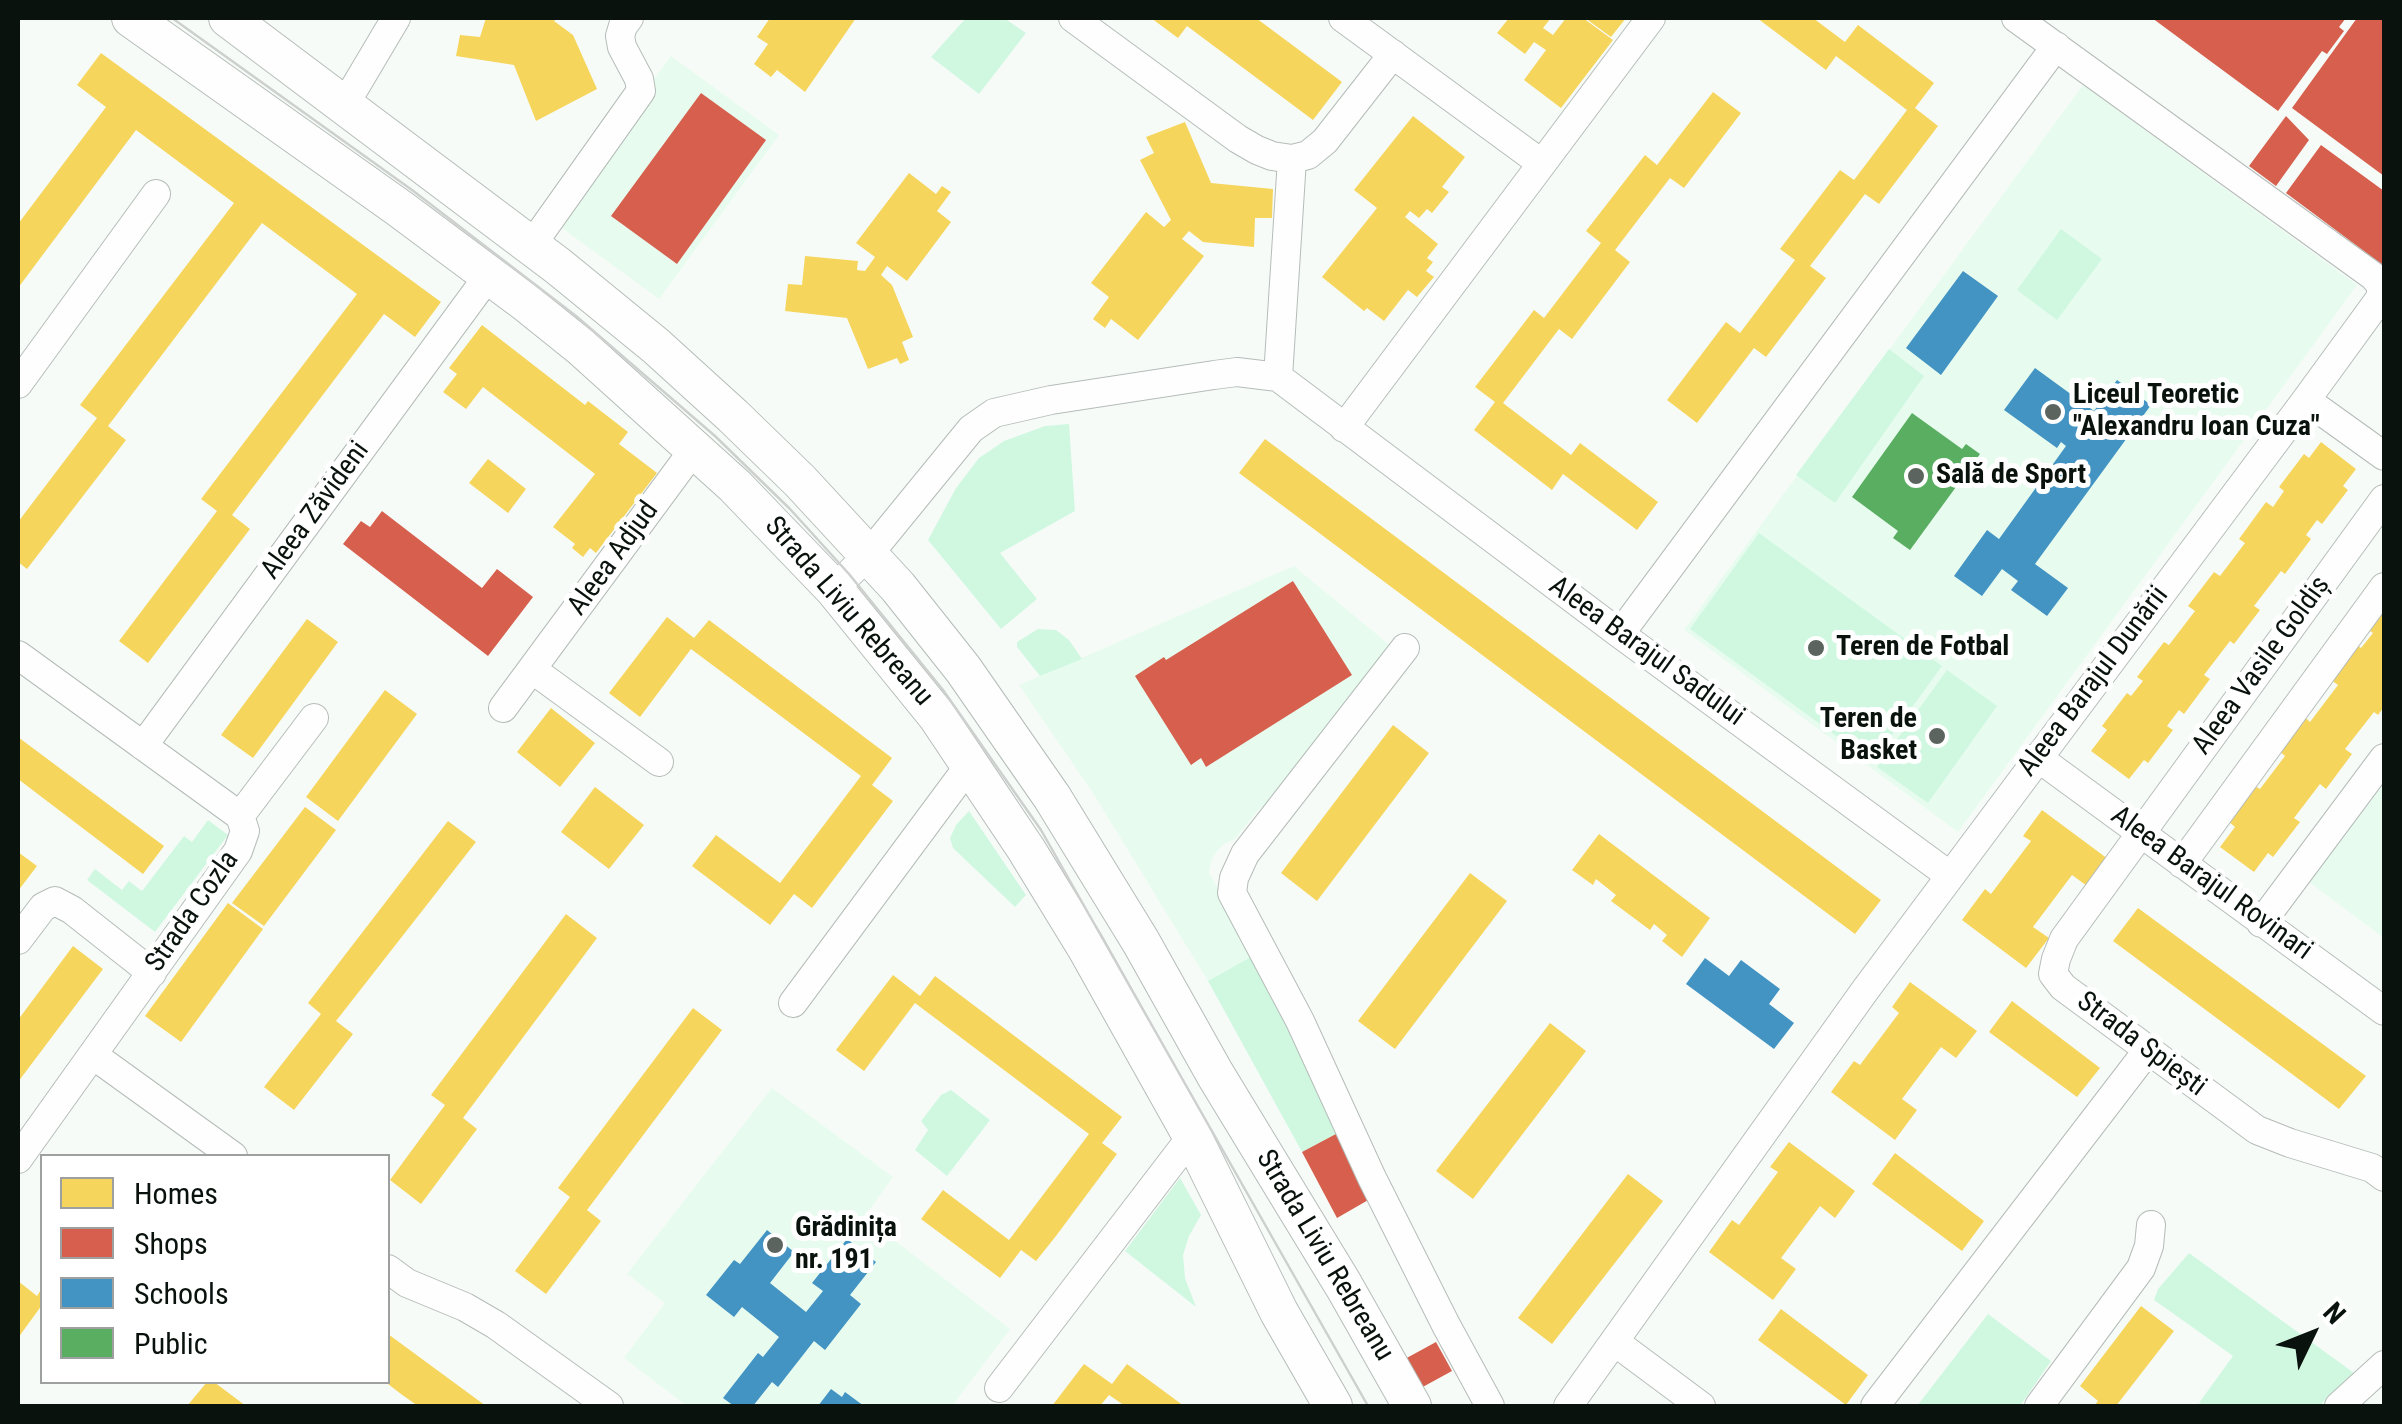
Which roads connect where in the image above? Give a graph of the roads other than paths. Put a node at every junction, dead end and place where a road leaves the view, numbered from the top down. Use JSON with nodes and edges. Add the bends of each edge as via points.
{"nodes":[{"id":1,"x":131,"y":18,"type":"edge"},
{"id":2,"x":228,"y":18,"type":"edge"},
{"id":3,"x":396,"y":18,"type":"edge"},
{"id":4,"x":628,"y":18,"type":"edge"},
{"id":5,"x":1073,"y":18,"type":"edge"},
{"id":6,"x":1651,"y":18,"type":"edge"},
{"id":7,"x":2016,"y":18,"type":"edge"},
{"id":8,"x":1354,"y":21,"type":"edge"},
{"id":9,"x":2056,"y":46,"type":"junction"},
{"id":10,"x":1392,"y":54,"type":"junction"},
{"id":11,"x":345,"y":104,"type":"junction"},
{"id":12,"x":1292,"y":159,"type":"junction"},
{"id":13,"x":1541,"y":162,"type":"junction"},
{"id":14,"x":156,"y":194,"type":"dead end"},
{"id":15,"x":531,"y":246,"type":"junction"},
{"id":16,"x":489,"y":275,"type":"junction"},
{"id":17,"x":1278,"y":377,"type":"junction"},
{"id":18,"x":18,"y":384,"type":"edge"},
{"id":19,"x":2306,"y":400,"type":"junction"},
{"id":20,"x":1344,"y":428,"type":"junction"},
{"id":21,"x":694,"y":448,"type":"junction"},
{"id":22,"x":2384,"y":456,"type":"edge"},
{"id":23,"x":2384,"y":499,"type":"edge"},
{"id":24,"x":869,"y":554,"type":"junction"},
{"id":25,"x":2384,"y":587,"type":"edge"},
{"id":26,"x":834,"y":589,"type":"junction"},
{"id":27,"x":1620,"y":634,"type":"junction"},
{"id":28,"x":1405,"y":648,"type":"dead end"},
{"id":29,"x":18,"y":655,"type":"edge"},
{"id":30,"x":533,"y":670,"type":"junction"},
{"id":31,"x":503,"y":708,"type":"dead end"},
{"id":32,"x":314,"y":718,"type":"dead end"},
{"id":33,"x":143,"y":746,"type":"junction"},
{"id":34,"x":2037,"y":757,"type":"junction"},
{"id":35,"x":2384,"y":758,"type":"edge"},
{"id":36,"x":660,"y":762,"type":"dead end"},
{"id":37,"x":971,"y":763,"type":"junction"},
{"id":38,"x":240,"y":816,"type":"junction"},
{"id":39,"x":2140,"y":832,"type":"junction"},
{"id":40,"x":2182,"y":864,"type":"junction"},
{"id":41,"x":1949,"y":875,"type":"junction"},
{"id":42,"x":2261,"y":923,"type":"junction"},
{"id":43,"x":18,"y":940,"type":"edge"},
{"id":44,"x":152,"y":973,"type":"junction"},
{"id":45,"x":793,"y":1003,"type":"dead end"},
{"id":46,"x":2384,"y":1010,"type":"edge"},
{"id":47,"x":2148,"y":1050,"type":"junction"},
{"id":48,"x":92,"y":1055,"type":"junction"},
{"id":49,"x":1192,"y":1136,"type":"junction"},
{"id":50,"x":229,"y":1154,"type":"edge"},
{"id":51,"x":18,"y":1158,"type":"edge"},
{"id":52,"x":2384,"y":1177,"type":"edge"},
{"id":53,"x":2152,"y":1226,"type":"dead end"},
{"id":54,"x":390,"y":1270,"type":"edge"},
{"id":55,"x":1615,"y":1342,"type":"junction"},
{"id":56,"x":2384,"y":1365,"type":"edge"},
{"id":57,"x":999,"y":1388,"type":"dead end"},
{"id":58,"x":609,"y":1406,"type":"edge"},
{"id":59,"x":1333,"y":1406,"type":"edge"},
{"id":60,"x":1412,"y":1406,"type":"edge"},
{"id":61,"x":1490,"y":1406,"type":"edge"},
{"id":62,"x":1568,"y":1406,"type":"edge"},
{"id":63,"x":1701,"y":1406,"type":"edge"},
{"id":64,"x":1875,"y":1406,"type":"edge"},
{"id":65,"x":2039,"y":1406,"type":"edge"},
{"id":66,"x":2339,"y":1406,"type":"edge"}],
"edges":[{"from":1,"to":16,"type":"street","name":"Strada Liviu Rebreanu"},
{"from":2,"to":11,"type":"street","name":"Strada Liviu Rebreanu"},
{"from":3,"to":11,"type":"street"},
{"from":4,"to":15,"type":"street","via":[[620,36],[640,91]]},
{"from":5,"to":12,"type":"street","via":[[1238,139]]},
{"from":6,"to":13,"type":"street"},
{"from":7,"to":9,"type":"street","name":"Aleea Barajul Dunării"},
{"from":8,"to":10,"type":"street"},
{"from":9,"to":19,"type":"street","name":"Aleea Barajul Dunării","via":[[2381,285],[2381,297]]},
{"from":9,"to":27,"type":"street"},
{"from":10,"to":12,"type":"street","via":[[1325,141]]},
{"from":10,"to":13,"type":"street"},
{"from":11,"to":15,"type":"street","name":"Strada Liviu Rebreanu"},
{"from":12,"to":17,"type":"street"},
{"from":13,"to":20,"type":"street"},
{"from":14,"to":18,"type":"street"},
{"from":15,"to":24,"type":"street","name":"Strada Liviu Rebreanu","via":[[734,416]]},
{"from":16,"to":21,"type":"street","name":"Strada Liviu Rebreanu"},
{"from":16,"to":33,"type":"street","name":"Aleea Zăvideni"},
{"from":17,"to":20,"type":"street","name":"Aleea Barajul Sadului"},
{"from":17,"to":24,"type":"street","via":[[1226,374],[994,412],[971,429]]},
{"from":19,"to":22,"type":"street"},
{"from":19,"to":34,"type":"street","name":"Aleea Barajul Dunării"},
{"from":20,"to":27,"type":"street","name":"Aleea Barajul Sadului"},
{"from":21,"to":26,"type":"street","name":"Strada Liviu Rebreanu"},
{"from":21,"to":30,"type":"street","name":"Aleea Adjud"},
{"from":23,"to":39,"type":"street","name":"Aleea Vasile Goldiș"},
{"from":24,"to":26,"type":"street"},
{"from":24,"to":60,"type":"street","name":"Strada Liviu Rebreanu","via":[[964,669],[1052,798]]},
{"from":25,"to":40,"type":"street"},
{"from":26,"to":37,"type":"street","name":"Strada Liviu Rebreanu"},
{"from":27,"to":41,"type":"street","name":"Aleea Barajul Sadului"},
{"from":28,"to":61,"type":"street","via":[[1245,854],[1232,893]]},
{"from":29,"to":33,"type":"street"},
{"from":30,"to":31,"type":"street","name":"Aleea Adjud"},
{"from":30,"to":36,"type":"street"},
{"from":32,"to":38,"type":"street","name":"Strada Cozla"},
{"from":33,"to":38,"type":"street"},
{"from":34,"to":39,"type":"street","name":"Aleea Barajul Rovinari"},
{"from":34,"to":41,"type":"street","name":"Aleea Barajul Dunării"},
{"from":35,"to":42,"type":"street"},
{"from":37,"to":45,"type":"street"},
{"from":37,"to":49,"type":"street","name":"Strada Liviu Rebreanu","via":[[1086,947]]},
{"from":38,"to":44,"type":"street","name":"Strada Cozla","via":[[238,851]]},
{"from":39,"to":40,"type":"street","name":"Aleea Barajul Rovinari"},
{"from":39,"to":47,"type":"street","name":"Strada Spiești","via":[[2064,940],[2054,974]]},
{"from":40,"to":42,"type":"street","name":"Aleea Barajul Rovinari"},
{"from":41,"to":55,"type":"street","name":"Aleea Barajul Dunării"},
{"from":42,"to":46,"type":"street","name":"Aleea Barajul Rovinari"},
{"from":43,"to":44,"type":"street","via":[[43,906],[56,901]]},
{"from":44,"to":48,"type":"street","name":"Strada Cozla"},
{"from":47,"to":52,"type":"street","name":"Strada Spiești","via":[[2257,1130]]},
{"from":47,"to":64,"type":"street"},
{"from":48,"to":50,"type":"street"},
{"from":48,"to":51,"type":"street","name":"Strada Cozla"},
{"from":49,"to":57,"type":"street"},
{"from":49,"to":59,"type":"street","name":"Strada Liviu Rebreanu"},
{"from":53,"to":65,"type":"street","via":[[2141,1268]]},
{"from":54,"to":58,"type":"street","via":[[496,1325]]},
{"from":55,"to":62,"type":"street","name":"Aleea Barajul Dunării"},
{"from":55,"to":63,"type":"street"},
{"from":56,"to":66,"type":"street"}]}
